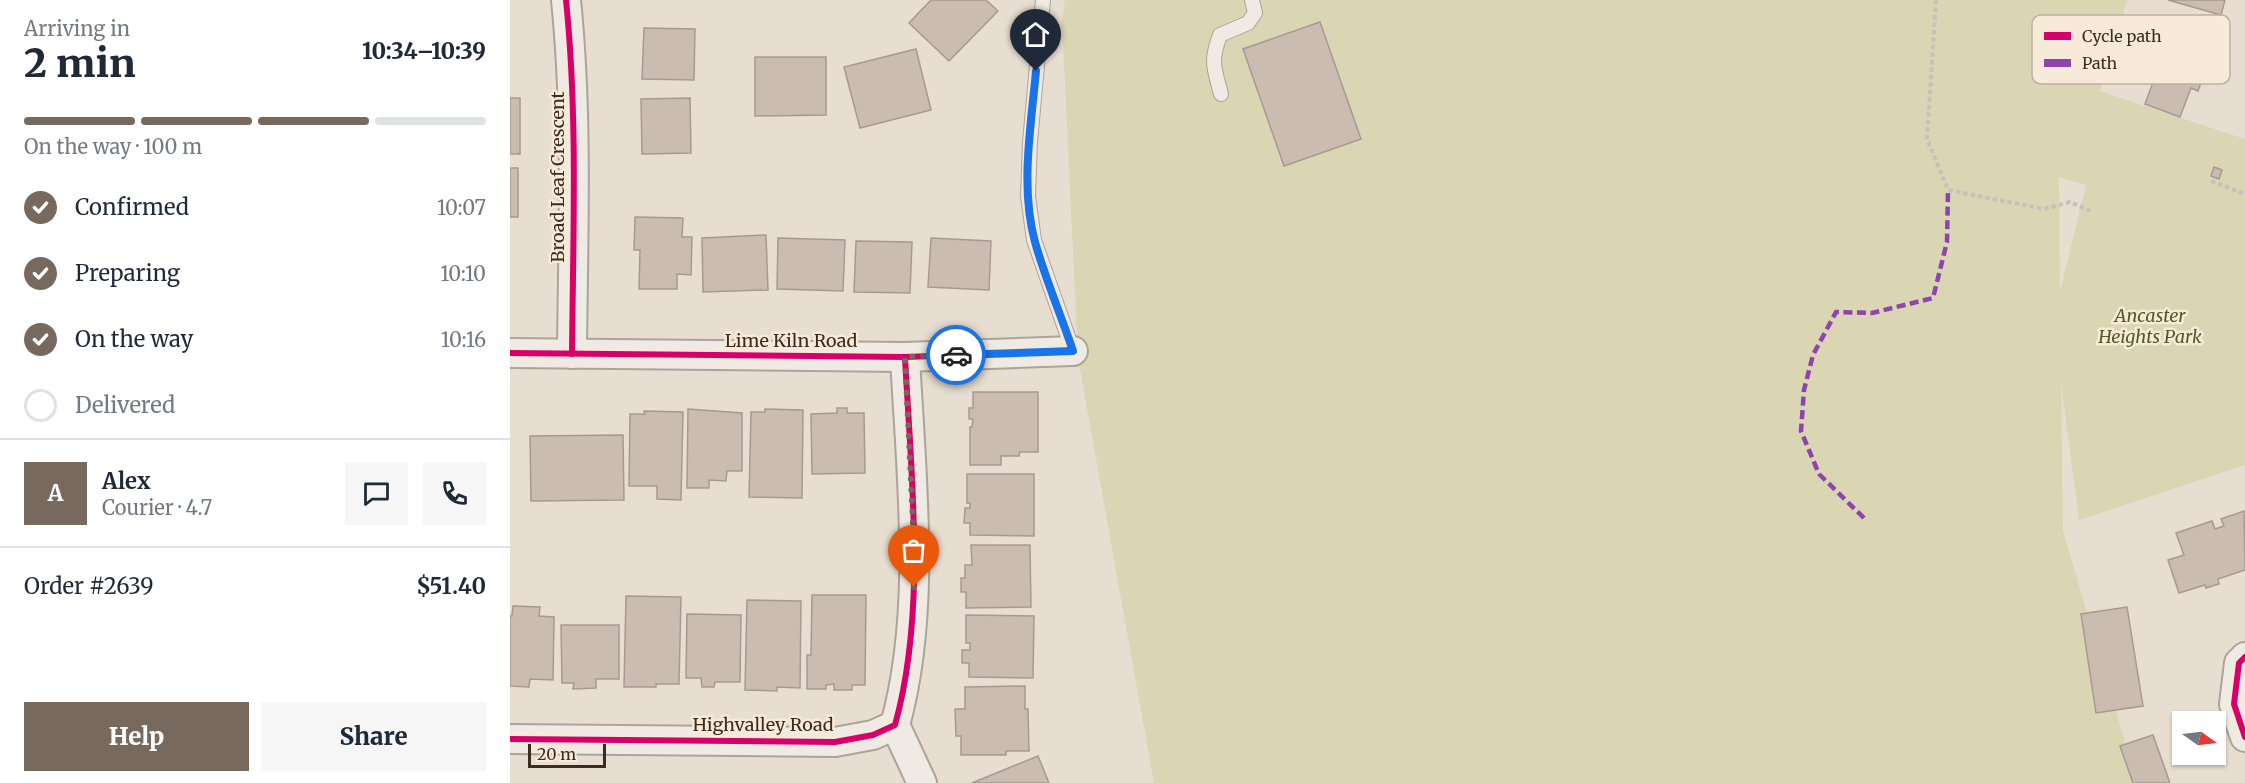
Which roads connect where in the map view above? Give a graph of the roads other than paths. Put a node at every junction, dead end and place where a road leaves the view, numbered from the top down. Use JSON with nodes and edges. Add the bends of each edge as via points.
{"nodes":[{"id":1,"x":566,"y":0,"type":"edge"},
{"id":2,"x":1043,"y":0,"type":"edge"},
{"id":3,"x":1252,"y":0,"type":"edge"},
{"id":4,"x":1221,"y":94,"type":"dead end"},
{"id":5,"x":1073,"y":351,"type":"joint"},
{"id":6,"x":510,"y":353,"type":"edge"},
{"id":7,"x":572,"y":354,"type":"junction"},
{"id":8,"x":905,"y":357,"type":"junction"},
{"id":9,"x":2245,"y":657,"type":"edge"},
{"id":10,"x":895,"y":725,"type":"junction"},
{"id":11,"x":2245,"y":737,"type":"edge"},
{"id":12,"x":510,"y":739,"type":"edge"},
{"id":13,"x":922,"y":783,"type":"edge"}],
"edges":[{"from":1,"to":7,"type":"street","name":"Broad Leaf Crescent","via":[[575,159]]},
{"from":2,"to":5,"type":"lane","via":[[1028,196],[1034,240]]},
{"from":3,"to":4,"type":"lane","via":[[1255,13],[1248,23],[1220,35],[1216,46],[1212,60]]},
{"from":5,"to":8,"type":"street","name":"Lime Kiln Road"},
{"from":6,"to":7,"type":"street","name":"Lime Kiln Road"},
{"from":7,"to":8,"type":"street","name":"Lime Kiln Road"},
{"from":8,"to":10,"type":"street","via":[[915,566],[905,684]]},
{"from":9,"to":11,"type":"street","via":[[2239,663],[2234,704]]},
{"from":10,"to":12,"type":"street","name":"Highvalley Road","via":[[873,735],[835,742]]},
{"from":10,"to":13,"type":"street"}]}
